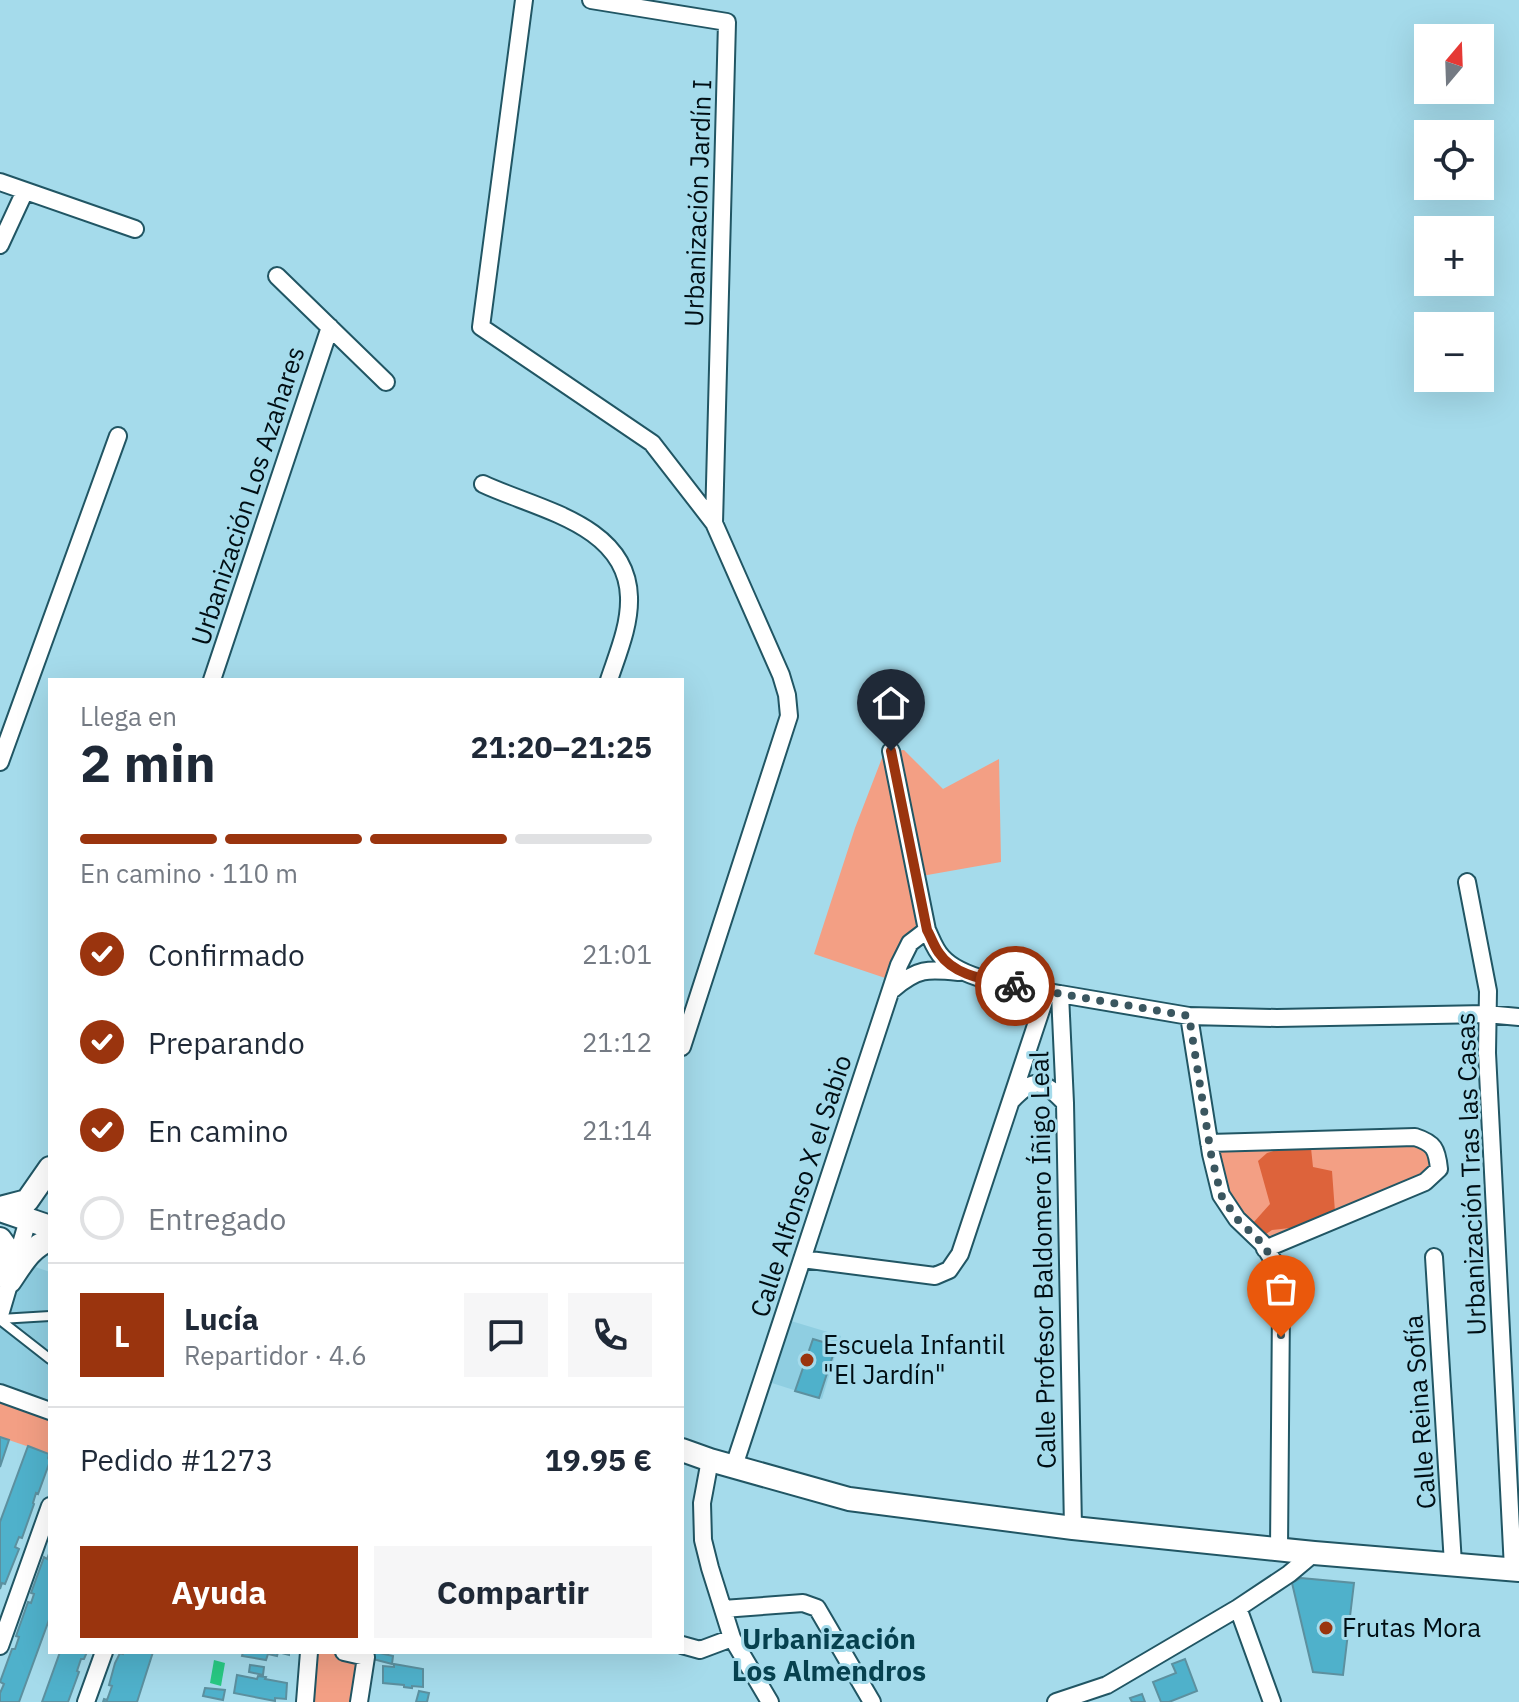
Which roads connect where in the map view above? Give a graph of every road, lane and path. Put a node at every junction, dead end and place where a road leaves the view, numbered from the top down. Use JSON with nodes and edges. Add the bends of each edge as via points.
{"nodes":[{"id":1,"x":524,"y":0,"type":"edge"},
{"id":2,"x":591,"y":0,"type":"edge"},
{"id":3,"x":0,"y":182,"type":"edge"},
{"id":4,"x":25,"y":191,"type":"junction"},
{"id":5,"x":135,"y":229,"type":"dead end"},
{"id":6,"x":0,"y":245,"type":"edge"},
{"id":7,"x":277,"y":276,"type":"dead end"},
{"id":8,"x":330,"y":327,"type":"junction"},
{"id":9,"x":386,"y":382,"type":"dead end"},
{"id":10,"x":118,"y":436,"type":"dead end"},
{"id":11,"x":483,"y":484,"type":"dead end"},
{"id":12,"x":714,"y":523,"type":"junction"},
{"id":13,"x":213,"y":678,"type":"edge"},
{"id":14,"x":610,"y":678,"type":"edge"},
{"id":15,"x":891,"y":751,"type":"dead end"},
{"id":16,"x":0,"y":762,"type":"edge"},
{"id":17,"x":1467,"y":882,"type":"dead end"},
{"id":18,"x":927,"y":930,"type":"junction"},
{"id":19,"x":960,"y":972,"type":"junction"},
{"id":20,"x":891,"y":990,"type":"junction"},
{"id":21,"x":1053,"y":993,"type":"junction"},
{"id":22,"x":1486,"y":1014,"type":"junction"},
{"id":23,"x":1189,"y":1016,"type":"junction"},
{"id":24,"x":1519,"y":1017,"type":"edge"},
{"id":25,"x":684,"y":1041,"type":"edge"},
{"id":26,"x":1011,"y":1101,"type":"junction"},
{"id":27,"x":1065,"y":1103,"type":"junction"},
{"id":28,"x":1209,"y":1143,"type":"junction"},
{"id":29,"x":48,"y":1171,"type":"edge"},
{"id":30,"x":0,"y":1209,"type":"edge"},
{"id":31,"x":28,"y":1220,"type":"junction"},
{"id":32,"x":48,"y":1226,"type":"edge"},
{"id":33,"x":48,"y":1240,"type":"edge"},
{"id":34,"x":1265,"y":1249,"type":"junction"},
{"id":35,"x":1434,"y":1257,"type":"dead end"},
{"id":36,"x":802,"y":1259,"type":"junction"},
{"id":37,"x":4,"y":1260,"type":"edge"},
{"id":38,"x":48,"y":1316,"type":"edge"},
{"id":39,"x":0,"y":1318,"type":"edge"},
{"id":40,"x":48,"y":1357,"type":"edge"},
{"id":41,"x":0,"y":1393,"type":"edge"},
{"id":42,"x":48,"y":1410,"type":"edge"},
{"id":43,"x":684,"y":1451,"type":"edge"},
{"id":44,"x":710,"y":1460,"type":"junction"},
{"id":45,"x":1514,"y":1465,"type":"edge"},
{"id":46,"x":734,"y":1466,"type":"junction"},
{"id":47,"x":48,"y":1512,"type":"edge"},
{"id":48,"x":1073,"y":1528,"type":"junction"},
{"id":49,"x":1279,"y":1549,"type":"junction"},
{"id":50,"x":1314,"y":1553,"type":"junction"},
{"id":51,"x":1453,"y":1564,"type":"junction"},
{"id":52,"x":1516,"y":1569,"type":"edge"},
{"id":53,"x":1238,"y":1608,"type":"junction"},
{"id":54,"x":723,"y":1609,"type":"junction"},
{"id":55,"x":732,"y":1638,"type":"junction"},
{"id":56,"x":0,"y":1646,"type":"edge"},
{"id":57,"x":684,"y":1646,"type":"edge"},
{"id":58,"x":103,"y":1654,"type":"edge"},
{"id":59,"x":309,"y":1654,"type":"edge"},
{"id":60,"x":353,"y":1654,"type":"edge"},
{"id":61,"x":1107,"y":1685,"type":"junction"},
{"id":62,"x":86,"y":1702,"type":"edge"},
{"id":63,"x":305,"y":1702,"type":"edge"},
{"id":64,"x":359,"y":1702,"type":"edge"},
{"id":65,"x":770,"y":1702,"type":"edge"},
{"id":66,"x":872,"y":1702,"type":"edge"},
{"id":67,"x":1056,"y":1702,"type":"edge"},
{"id":68,"x":1113,"y":1702,"type":"edge"},
{"id":69,"x":1272,"y":1702,"type":"edge"}],
"edges":[{"from":1,"to":12,"type":"street","name":"Urbanización Jardín I","via":[[481,327],[652,443]]},
{"from":2,"to":12,"type":"street","name":"Urbanización Jardín I","via":[[727,22]]},
{"from":3,"to":4,"type":"street"},
{"from":4,"to":5,"type":"street"},
{"from":4,"to":6,"type":"street"},
{"from":7,"to":8,"type":"street"},
{"from":8,"to":9,"type":"street"},
{"from":8,"to":13,"type":"street","name":"Urbanización Los Azahares"},
{"from":10,"to":16,"type":"street"},
{"from":11,"to":14,"type":"street","via":[[578,524],[598,536],[622,563],[629,595],[627,618]]},
{"from":12,"to":25,"type":"street","name":"Urbanización Jardín I","via":[[781,675],[789,716]]},
{"from":15,"to":18,"type":"street"},
{"from":17,"to":22,"type":"street","name":"Urbanización Tras las Casas","via":[[1488,991]]},
{"from":18,"to":19,"type":"street","via":[[941,956]]},
{"from":18,"to":20,"type":"street","name":"Calle Alfonso X el Sabio","via":[[910,943]]},
{"from":19,"to":20,"type":"street","via":[[911,974]]},
{"from":19,"to":21,"type":"street"},
{"from":20,"to":36,"type":"street","name":"Calle Alfonso X el Sabio"},
{"from":21,"to":23,"type":"street"},
{"from":21,"to":26,"type":"street"},
{"from":21,"to":27,"type":"street","name":"Calle Profesor Baldomero Íñigo Leal"},
{"from":22,"to":23,"type":"street"},
{"from":22,"to":24,"type":"street"},
{"from":22,"to":45,"type":"street","name":"Urbanización Tras las Casas"},
{"from":23,"to":28,"type":"street"},
{"from":26,"to":27,"type":"street","via":[[1025,1087],[1039,1084]]},
{"from":26,"to":36,"type":"street","via":[[960,1254],[949,1270],[935,1276]]},
{"from":27,"to":48,"type":"street","name":"Calle Profesor Baldomero Íñigo Leal"},
{"from":28,"to":34,"type":"street","via":[[1221,1195]]},
{"from":28,"to":34,"type":"street","via":[[1415,1137],[1428,1141],[1437,1154],[1439,1169],[1425,1182]]},
{"from":29,"to":30,"type":"main road","via":[[27,1201]]},
{"from":30,"to":31,"type":"main road"},
{"from":31,"to":32,"type":"main road"},
{"from":31,"to":37,"type":"street"},
{"from":33,"to":37,"type":"main road","via":[[28,1254]]},
{"from":34,"to":49,"type":"street","via":[[1276,1265],[1281,1306]]},
{"from":35,"to":51,"type":"street","name":"Calle Reina Sofía"},
{"from":36,"to":46,"type":"street","name":"Calle Alfonso X el Sabio"},
{"from":37,"to":39,"type":"street"},
{"from":38,"to":39,"type":"lane"},
{"from":39,"to":40,"type":"lane"},
{"from":41,"to":42,"type":"street"},
{"from":43,"to":44,"type":"main road"},
{"from":44,"to":46,"type":"main road"},
{"from":44,"to":54,"type":"street","via":[[702,1503],[703,1540]]},
{"from":45,"to":52,"type":"street","name":"Urbanización Tras las Casas"},
{"from":46,"to":48,"type":"main road","via":[[849,1499]]},
{"from":47,"to":56,"type":"street"},
{"from":48,"to":49,"type":"main road"},
{"from":49,"to":50,"type":"main road"},
{"from":50,"to":51,"type":"main road"},
{"from":50,"to":53,"type":"street"},
{"from":51,"to":52,"type":"main road"},
{"from":53,"to":61,"type":"street"},
{"from":53,"to":69,"type":"street"},
{"from":54,"to":55,"type":"street"},
{"from":54,"to":66,"type":"street","via":[[803,1603],[817,1608]]},
{"from":55,"to":57,"type":"street","via":[[700,1650]]},
{"from":55,"to":65,"type":"street"},
{"from":58,"to":62,"type":"street"},
{"from":59,"to":63,"type":"street"},
{"from":60,"to":64,"type":"street","via":[[366,1657]]},
{"from":61,"to":67,"type":"street"},
{"from":61,"to":68,"type":"street"}]}
